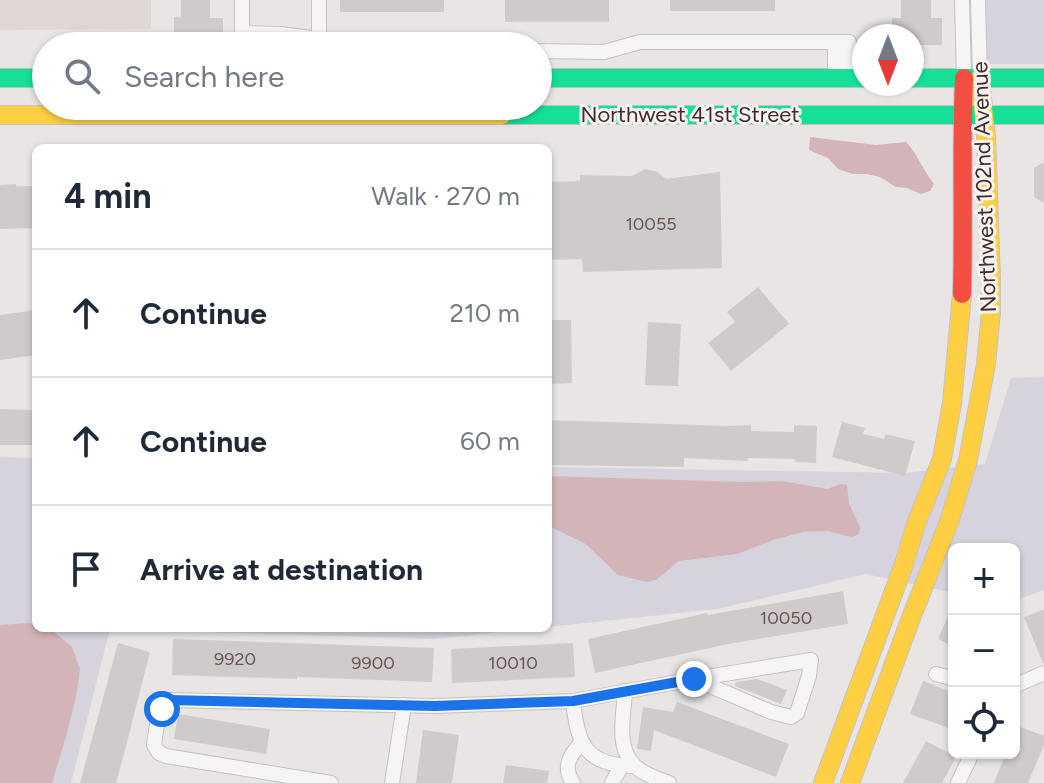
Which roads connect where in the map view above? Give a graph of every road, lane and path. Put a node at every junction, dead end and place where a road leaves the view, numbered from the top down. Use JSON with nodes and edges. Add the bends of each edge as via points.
{"nodes":[{"id":1,"x":242,"y":0,"type":"edge"},
{"id":2,"x":319,"y":0,"type":"edge"},
{"id":3,"x":962,"y":0,"type":"edge"},
{"id":4,"x":978,"y":0,"type":"edge"},
{"id":5,"x":242,"y":32,"type":"edge"},
{"id":6,"x":319,"y":32,"type":"edge"},
{"id":7,"x":552,"y":51,"type":"edge"},
{"id":8,"x":0,"y":78,"type":"edge"},
{"id":9,"x":32,"y":78,"type":"edge"},
{"id":10,"x":552,"y":78,"type":"edge"},
{"id":11,"x":843,"y":78,"type":"junction"},
{"id":12,"x":852,"y":78,"type":"edge"},
{"id":13,"x":924,"y":78,"type":"edge"},
{"id":14,"x":972,"y":78,"type":"junction"},
{"id":15,"x":1044,"y":78,"type":"edge"},
{"id":16,"x":0,"y":115,"type":"edge"},
{"id":17,"x":32,"y":115,"type":"edge"},
{"id":18,"x":552,"y":115,"type":"edge"},
{"id":19,"x":962,"y":115,"type":"junction"},
{"id":20,"x":984,"y":115,"type":"junction"},
{"id":21,"x":1044,"y":115,"type":"edge"},
{"id":22,"x":1044,"y":673,"type":"edge"},
{"id":23,"x":936,"y":674,"type":"dead end"},
{"id":24,"x":948,"y":677,"type":"edge"},
{"id":25,"x":694,"y":679,"type":"junction"},
{"id":26,"x":1020,"y":683,"type":"edge"},
{"id":27,"x":625,"y":691,"type":"junction"},
{"id":28,"x":573,"y":701,"type":"junction"},
{"id":29,"x":404,"y":705,"type":"junction"},
{"id":30,"x":581,"y":743,"type":"junction"},
{"id":31,"x":969,"y":759,"type":"edge"},
{"id":32,"x":628,"y":766,"type":"junction"},
{"id":33,"x":331,"y":783,"type":"edge"},
{"id":34,"x":392,"y":783,"type":"edge"},
{"id":35,"x":573,"y":783,"type":"edge"},
{"id":36,"x":612,"y":783,"type":"edge"},
{"id":37,"x":669,"y":783,"type":"edge"},
{"id":38,"x":823,"y":783,"type":"edge"},
{"id":39,"x":850,"y":783,"type":"edge"},
{"id":40,"x":958,"y":783,"type":"edge"}],
"edges":[{"from":1,"to":5,"type":"street"},
{"from":2,"to":6,"type":"street"},
{"from":3,"to":14,"type":"street","name":"Northwest 102nd Avenue"},
{"from":4,"to":14,"type":"street","name":"Northwest 102nd Avenue"},
{"from":7,"to":11,"type":"street","via":[[604,52],[640,42],[842,42],[848,66]]},
{"from":8,"to":9,"type":"main road"},
{"from":10,"to":11,"type":"main road","name":"Northwest 41st Street"},
{"from":11,"to":12,"type":"main road","name":"Northwest 41st Street"},
{"from":13,"to":14,"type":"main road"},
{"from":14,"to":15,"type":"main road"},
{"from":14,"to":19,"type":"main road","name":"Northwest 102nd Avenue"},
{"from":14,"to":20,"type":"main road","name":"Northwest 102nd Avenue"},
{"from":16,"to":17,"type":"main road","name":"Northwest 41st Street"},
{"from":18,"to":19,"type":"main road","name":"Northwest 41st Street"},
{"from":19,"to":20,"type":"main road","name":"Northwest 41st Street"},
{"from":19,"to":38,"type":"main road","name":"Northwest 102nd Avenue","via":[[962,311],[942,459]]},
{"from":20,"to":21,"type":"main road","name":"Northwest 41st Street"},
{"from":20,"to":39,"type":"main road","name":"Northwest 102nd Avenue","via":[[991,312],[968,460]]},
{"from":22,"to":26,"type":"street"},
{"from":23,"to":24,"type":"street"},
{"from":25,"to":25,"type":"street","via":[[811,660],[797,713],[791,717]]},
{"from":25,"to":27,"type":"street"},
{"from":27,"to":28,"type":"street"},
{"from":27,"to":32,"type":"street","via":[[622,745]]},
{"from":28,"to":29,"type":"street"},
{"from":28,"to":30,"type":"street"},
{"from":29,"to":33,"type":"street","via":[[169,700],[156,724],[154,745],[166,756]]},
{"from":29,"to":34,"type":"street"},
{"from":30,"to":32,"type":"street","via":[[597,758]]},
{"from":30,"to":35,"type":"street","via":[[568,762]]},
{"from":31,"to":40,"type":"street"},
{"from":32,"to":36,"type":"street"},
{"from":32,"to":37,"type":"street"}]}
